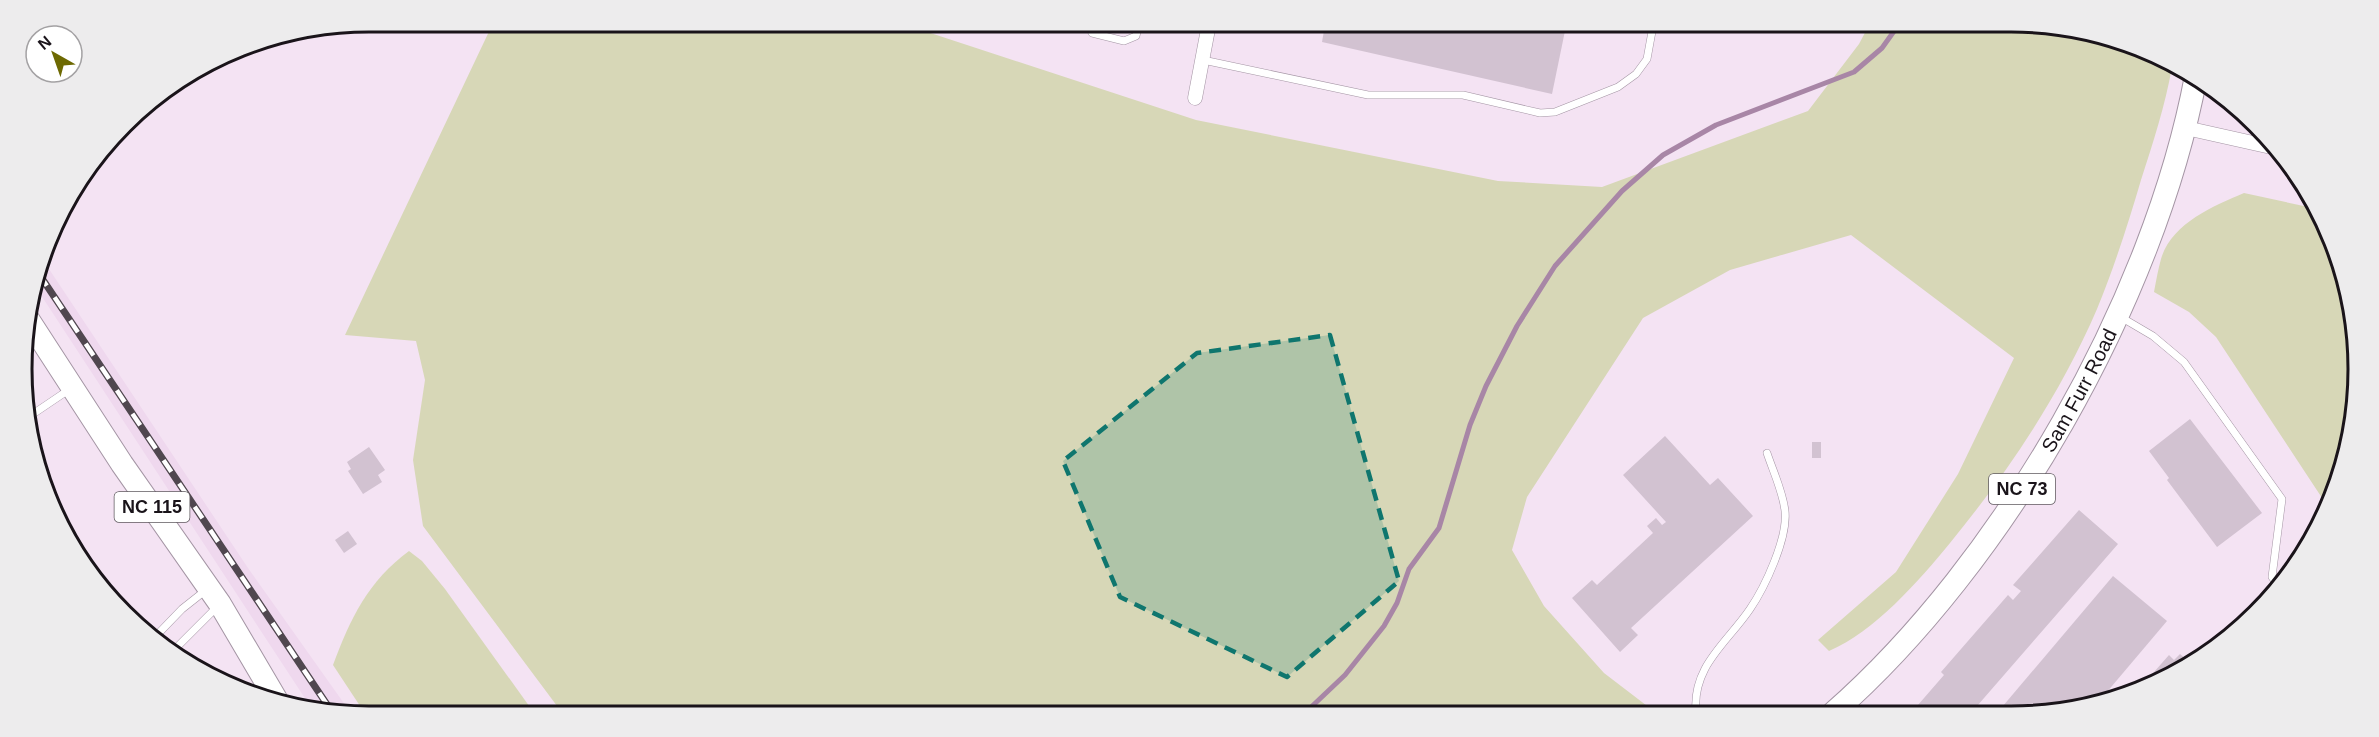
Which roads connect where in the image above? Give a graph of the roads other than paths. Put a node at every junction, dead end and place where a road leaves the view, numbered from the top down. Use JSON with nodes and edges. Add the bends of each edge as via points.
{"nodes":[{"id":1,"x":1092,"y":32,"type":"edge"},
{"id":2,"x":1137,"y":32,"type":"edge"},
{"id":3,"x":1208,"y":32,"type":"edge"},
{"id":4,"x":1652,"y":32,"type":"edge"},
{"id":5,"x":1203,"y":60,"type":"junction"},
{"id":6,"x":2194,"y":86,"type":"edge"},
{"id":7,"x":1196,"y":98,"type":"dead end"},
{"id":8,"x":2186,"y":128,"type":"junction"},
{"id":9,"x":2263,"y":145,"type":"edge"},
{"id":10,"x":2117,"y":314,"type":"junction"},
{"id":11,"x":34,"y":328,"type":"edge"},
{"id":12,"x":72,"y":388,"type":"junction"},
{"id":13,"x":34,"y":413,"type":"edge"},
{"id":14,"x":1767,"y":453,"type":"dead end"},
{"id":15,"x":2274,"y":579,"type":"edge"},
{"id":16,"x":215,"y":596,"type":"junction"},
{"id":17,"x":159,"y":633,"type":"edge"},
{"id":18,"x":177,"y":646,"type":"edge"},
{"id":19,"x":267,"y":690,"type":"edge"},
{"id":20,"x":1696,"y":706,"type":"edge"},
{"id":21,"x":1839,"y":706,"type":"edge"}],
"edges":[{"from":1,"to":2,"type":"lane","via":[[1124,41]]},
{"from":3,"to":5,"type":"street"},
{"from":4,"to":5,"type":"lane","via":[[1647,59],[1636,75],[1618,87],[1555,112],[1540,113],[1462,95],[1368,95]]},
{"from":5,"to":7,"type":"street"},
{"from":6,"to":8,"type":"main road","name":"Sam Furr Road","number":"NC 73"},
{"from":8,"to":9,"type":"street"},
{"from":8,"to":10,"type":"main road","name":"Sam Furr Road","number":"NC 73"},
{"from":10,"to":15,"type":"lane","via":[[2153,336],[2184,362],[2282,499]]},
{"from":10,"to":21,"type":"main road","name":"Sam Furr Road","number":"NC 73","via":[[2061,425],[1986,541],[1904,641]]},
{"from":11,"to":12,"type":"main road","number":"NC 115"},
{"from":12,"to":13,"type":"lane"},
{"from":12,"to":16,"type":"main road","number":"NC 115"},
{"from":14,"to":20,"type":"lane","via":[[1785,511],[1778,552],[1750,609],[1709,658]]},
{"from":16,"to":17,"type":"lane","via":[[182,609]]},
{"from":16,"to":18,"type":"lane"},
{"from":16,"to":19,"type":"main road","number":"NC 115"}]}
